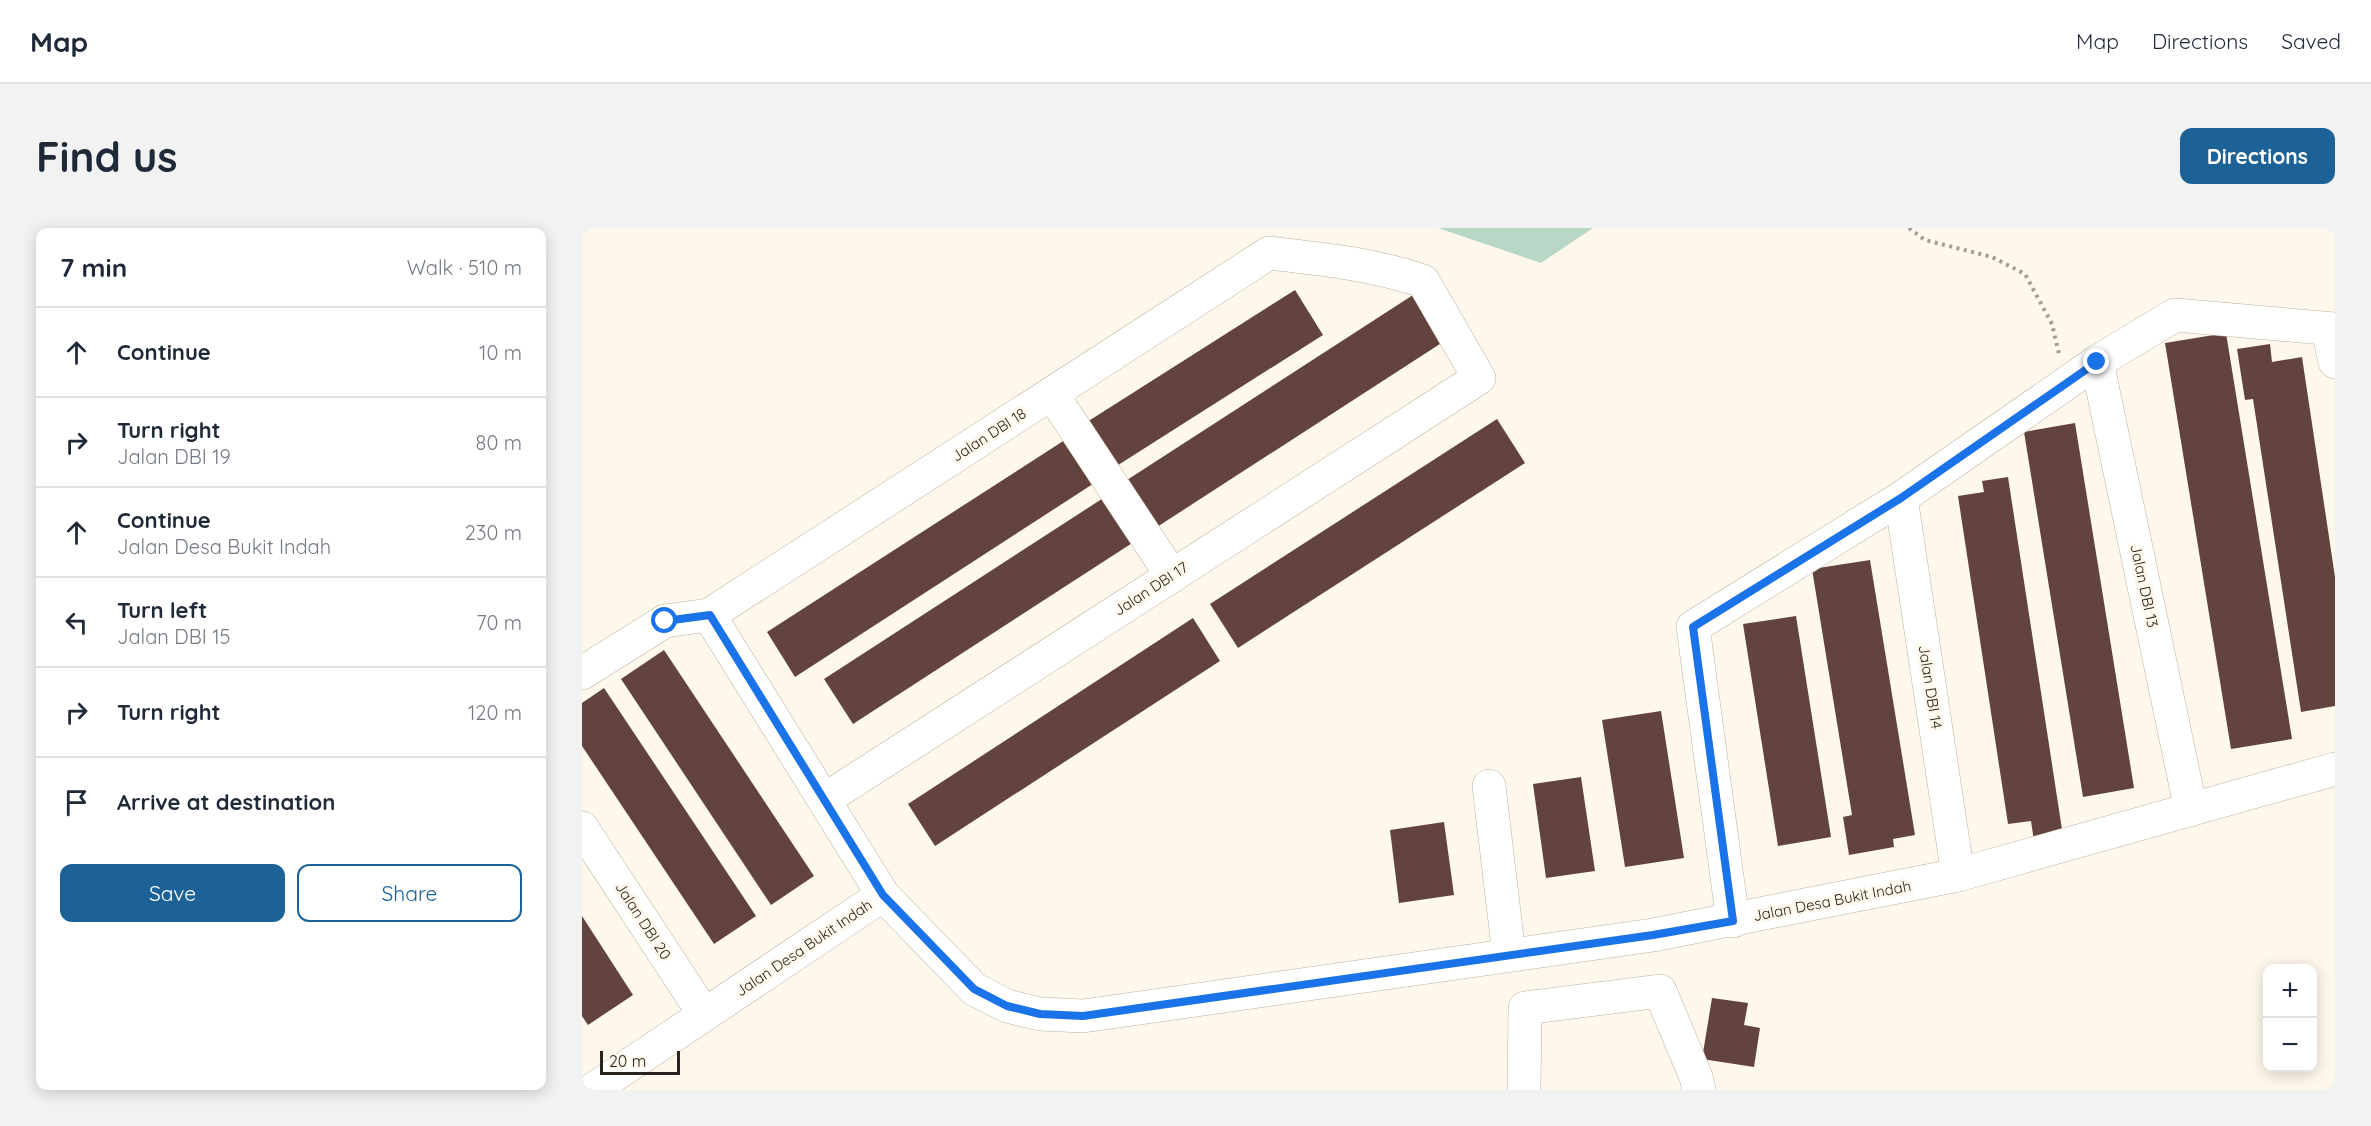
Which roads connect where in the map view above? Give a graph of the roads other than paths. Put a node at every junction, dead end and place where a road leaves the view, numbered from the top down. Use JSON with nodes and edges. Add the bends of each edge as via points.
{"nodes":[{"id":1,"x":2332,"y":329,"type":"edge"},
{"id":2,"x":2097,"y":362,"type":"junction"},
{"id":3,"x":2335,"y":362,"type":"edge"},
{"id":4,"x":1479,"y":378,"type":"joint"},
{"id":5,"x":1052,"y":394,"type":"junction"},
{"id":6,"x":1901,"y":498,"type":"junction"},
{"id":7,"x":1172,"y":576,"type":"junction"},
{"id":8,"x":710,"y":615,"type":"junction"},
{"id":9,"x":582,"y":673,"type":"edge"},
{"id":10,"x":2335,"y":769,"type":"edge"},
{"id":11,"x":1489,"y":786,"type":"dead end"},
{"id":12,"x":824,"y":800,"type":"junction"},
{"id":13,"x":2192,"y":810,"type":"junction"},
{"id":14,"x":582,"y":828,"type":"edge"},
{"id":15,"x":1958,"y":875,"type":"junction"},
{"id":16,"x":883,"y":895,"type":"junction"},
{"id":17,"x":1733,"y":921,"type":"junction"},
{"id":18,"x":1509,"y":955,"type":"junction"},
{"id":19,"x":704,"y":1014,"type":"junction"},
{"id":20,"x":592,"y":1090,"type":"edge"},
{"id":21,"x":1524,"y":1090,"type":"edge"},
{"id":22,"x":1699,"y":1090,"type":"edge"}],
"edges":[{"from":1,"to":2,"type":"street","via":[[2175,315]]},
{"from":1,"to":3,"type":"street"},
{"from":2,"to":6,"type":"street"},
{"from":2,"to":13,"type":"street","name":"Jalan DBI 13"},
{"from":4,"to":5,"type":"street","name":"Jalan DBI 18","via":[[1423,281],[1343,261],[1269,253]]},
{"from":4,"to":7,"type":"street","name":"Jalan DBI 17"},
{"from":5,"to":7,"type":"street"},
{"from":5,"to":8,"type":"street","name":"Jalan DBI 18"},
{"from":6,"to":15,"type":"street","name":"Jalan DBI 14"},
{"from":6,"to":17,"type":"street","via":[[1693,627]]},
{"from":7,"to":12,"type":"street","name":"Jalan DBI 17"},
{"from":8,"to":9,"type":"street","via":[[665,621]]},
{"from":8,"to":12,"type":"street"},
{"from":10,"to":13,"type":"street","name":"Jalan Desa Bukit Indah"},
{"from":11,"to":18,"type":"street"},
{"from":12,"to":16,"type":"street"},
{"from":13,"to":15,"type":"street","name":"Jalan Desa Bukit Indah"},
{"from":14,"to":19,"type":"street","name":"Jalan DBI 20"},
{"from":15,"to":17,"type":"street","name":"Jalan Desa Bukit Indah"},
{"from":16,"to":18,"type":"street","name":"Jalan Desa Bukit Indah","via":[[974,989],[1007,1006],[1040,1014],[1083,1016]]},
{"from":16,"to":19,"type":"street","name":"Jalan Desa Bukit Indah"},
{"from":17,"to":18,"type":"street","name":"Jalan Desa Bukit Indah"},
{"from":19,"to":20,"type":"street","name":"Jalan Desa Bukit Indah"},
{"from":21,"to":22,"type":"street","via":[[1526,1008],[1660,992]]}]}
